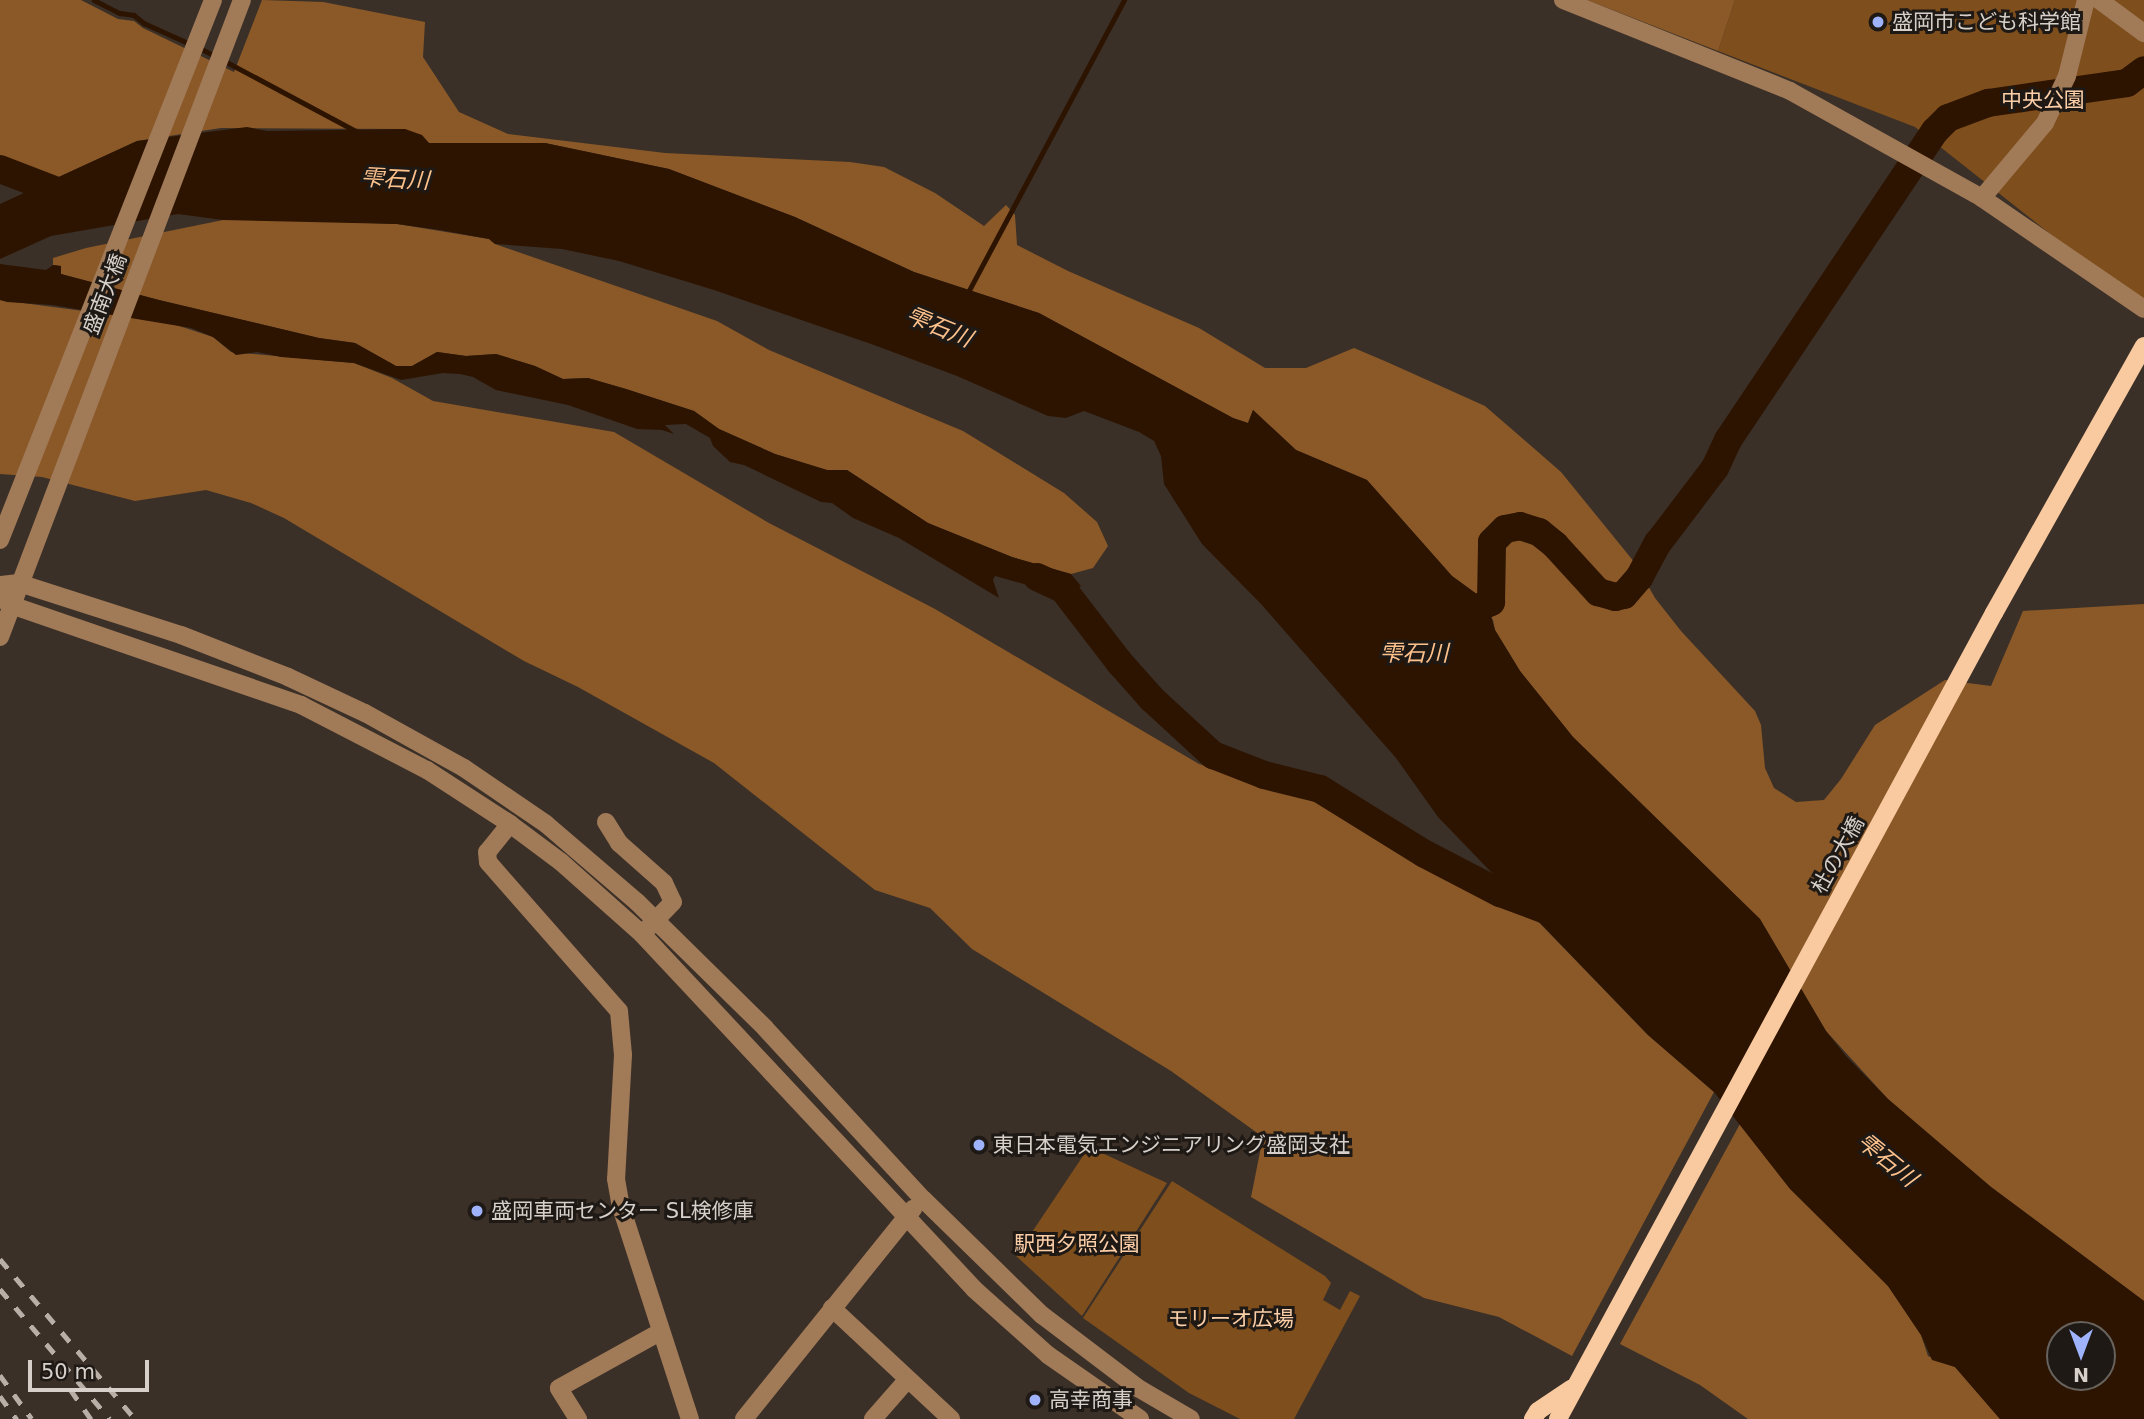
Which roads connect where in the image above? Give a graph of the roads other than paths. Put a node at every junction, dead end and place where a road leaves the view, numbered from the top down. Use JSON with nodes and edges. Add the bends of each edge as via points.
{"nodes":[{"id":1,"x":213,"y":0,"type":"edge"},
{"id":2,"x":242,"y":0,"type":"edge"},
{"id":3,"x":1563,"y":0,"type":"edge"},
{"id":4,"x":2086,"y":0,"type":"edge"},
{"id":5,"x":2099,"y":0,"type":"edge"},
{"id":6,"x":2144,"y":33,"type":"edge"},
{"id":7,"x":1982,"y":198,"type":"junction"},
{"id":8,"x":2144,"y":309,"type":"edge"},
{"id":9,"x":2144,"y":346,"type":"edge"},
{"id":10,"x":0,"y":540,"type":"edge"},
{"id":11,"x":19,"y":583,"type":"junction"},
{"id":12,"x":0,"y":585,"type":"edge"},
{"id":13,"x":6,"y":601,"type":"edge"},
{"id":14,"x":0,"y":637,"type":"edge"},
{"id":15,"x":606,"y":822,"type":"dead end"},
{"id":16,"x":510,"y":824,"type":"junction"},
{"id":17,"x":656,"y":920,"type":"junction"},
{"id":18,"x":642,"y":934,"type":"junction"},
{"id":19,"x":923,"y":1199,"type":"junction"},
{"id":20,"x":906,"y":1217,"type":"junction"},
{"id":21,"x":832,"y":1308,"type":"junction"},
{"id":22,"x":660,"y":1332,"type":"junction"},
{"id":23,"x":907,"y":1380,"type":"junction"},
{"id":24,"x":1574,"y":1387,"type":"junction"},
{"id":25,"x":1138,"y":1388,"type":"junction"},
{"id":26,"x":1128,"y":1416,"type":"edge"},
{"id":27,"x":578,"y":1419,"type":"edge"},
{"id":28,"x":690,"y":1419,"type":"edge"},
{"id":29,"x":744,"y":1419,"type":"edge"},
{"id":30,"x":873,"y":1419,"type":"edge"},
{"id":31,"x":951,"y":1419,"type":"edge"},
{"id":32,"x":1191,"y":1419,"type":"edge"},
{"id":33,"x":1533,"y":1419,"type":"edge"},
{"id":34,"x":1558,"y":1419,"type":"edge"}],
"edges":[{"from":1,"to":10,"type":"street","name":"盛南大橋"},
{"from":2,"to":11,"type":"street","name":"盛南大橋"},
{"from":3,"to":7,"type":"street","via":[[1790,91]]},
{"from":4,"to":7,"type":"street","via":[[2067,76],[2045,123]]},
{"from":5,"to":6,"type":"street"},
{"from":7,"to":8,"type":"street"},
{"from":9,"to":24,"type":"main road","name":"杜の大橋","via":[[1994,612]]},
{"from":11,"to":12,"type":"street"},
{"from":11,"to":13,"type":"street","name":"盛南大橋"},
{"from":11,"to":17,"type":"street","via":[[181,635],[365,713],[464,768],[546,824]]},
{"from":13,"to":14,"type":"street","name":"盛南大橋"},
{"from":13,"to":16,"type":"street","via":[[301,705],[428,770]]},
{"from":15,"to":17,"type":"street","via":[[619,843],[664,883],[673,902]]},
{"from":16,"to":18,"type":"street"},
{"from":16,"to":22,"type":"street","via":[[487,852],[488,862],[619,1012],[622,1055],[616,1179]]},
{"from":17,"to":18,"type":"street"},
{"from":17,"to":19,"type":"street","via":[[765,1028]]},
{"from":18,"to":20,"type":"street"},
{"from":19,"to":20,"type":"street"},
{"from":19,"to":25,"type":"street","via":[[1042,1315]]},
{"from":20,"to":21,"type":"street"},
{"from":20,"to":26,"type":"street","via":[[974,1289],[1048,1355]]},
{"from":21,"to":23,"type":"street"},
{"from":21,"to":29,"type":"street"},
{"from":22,"to":27,"type":"street","via":[[559,1388]]},
{"from":22,"to":28,"type":"street"},
{"from":23,"to":30,"type":"street"},
{"from":23,"to":31,"type":"street"},
{"from":24,"to":33,"type":"main road"},
{"from":24,"to":34,"type":"main road","name":"杜の大橋"},
{"from":25,"to":26,"type":"street"},
{"from":25,"to":32,"type":"street"}]}
